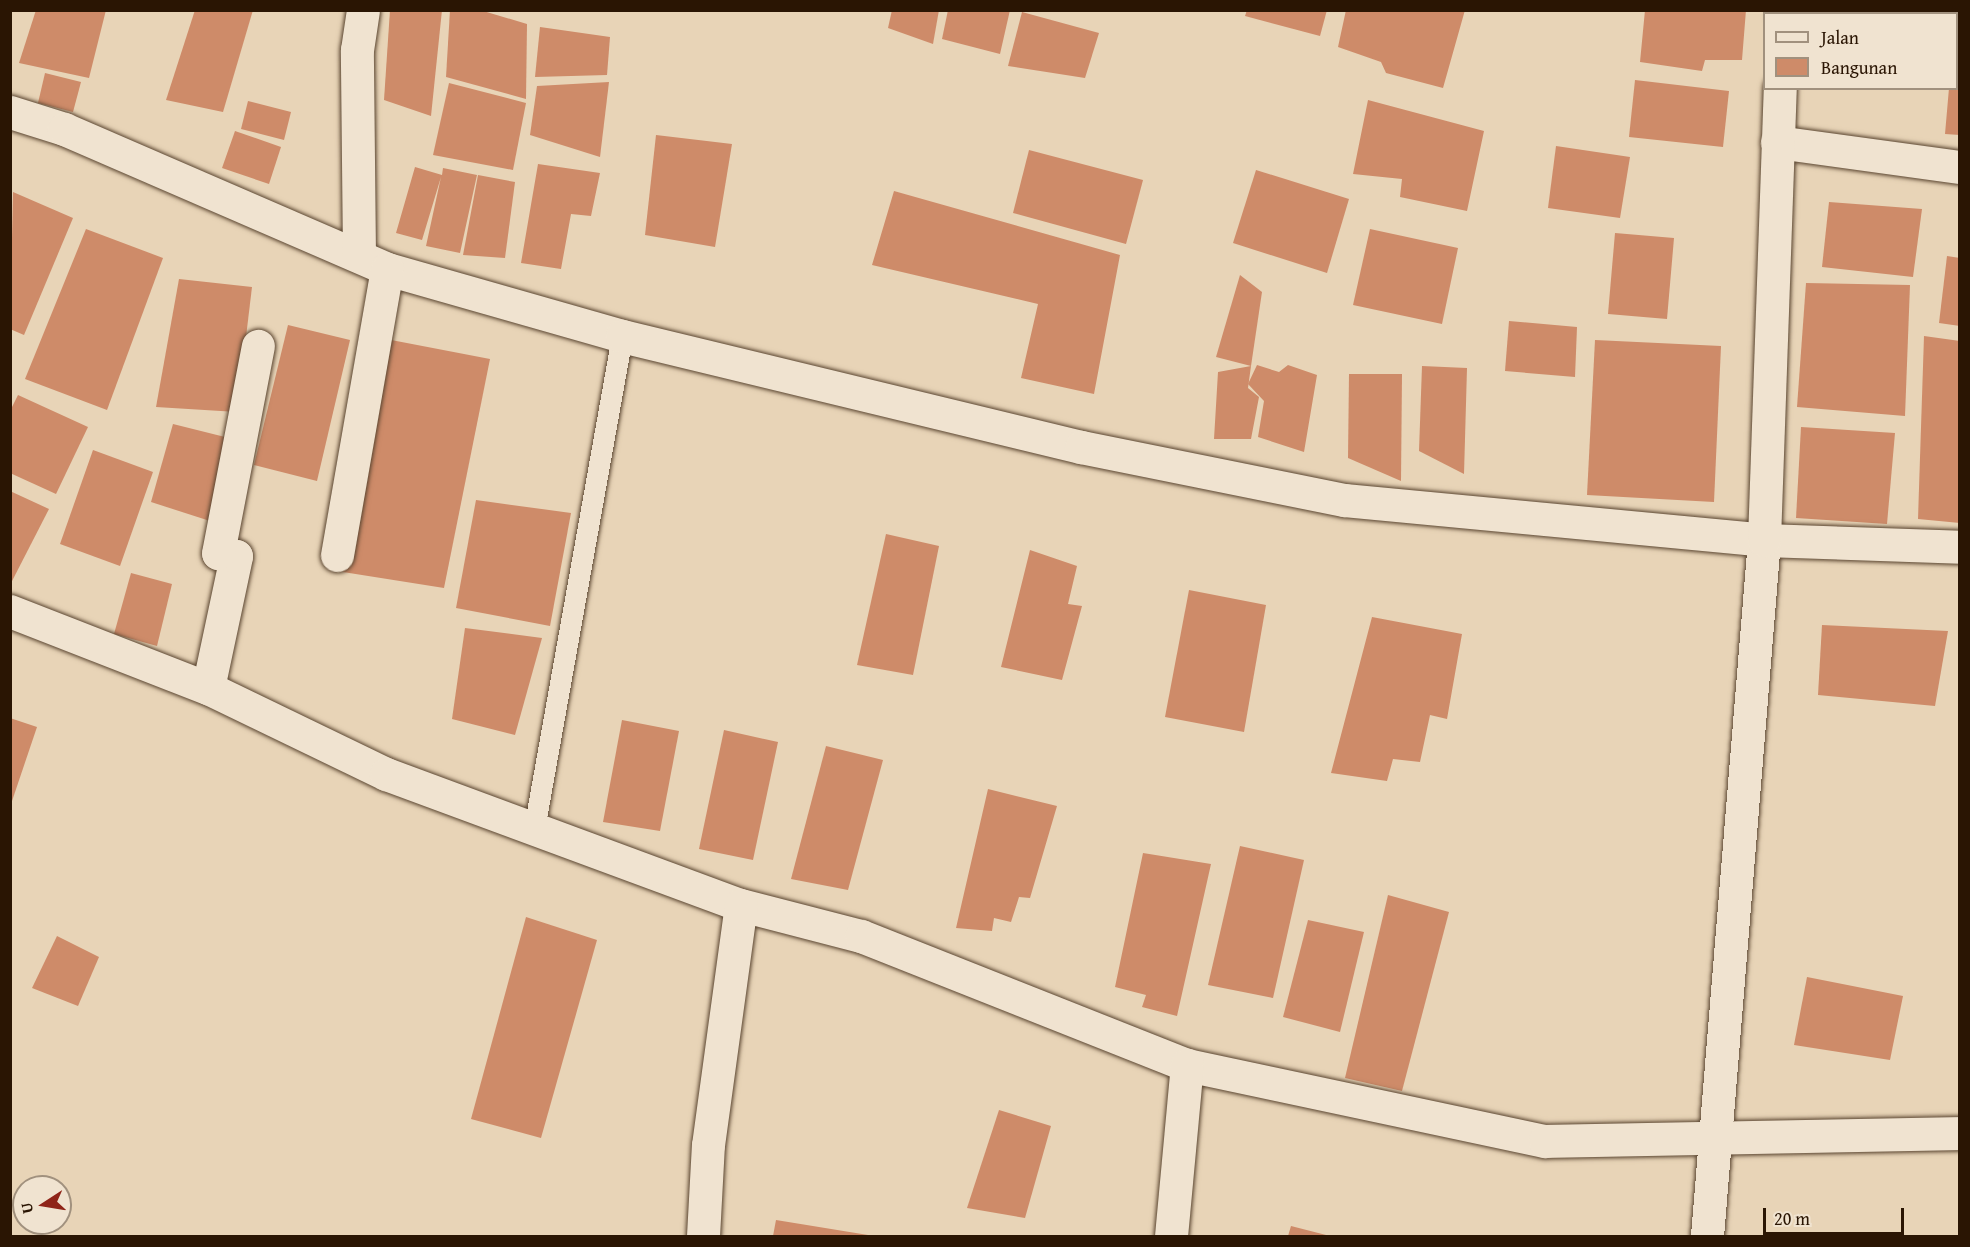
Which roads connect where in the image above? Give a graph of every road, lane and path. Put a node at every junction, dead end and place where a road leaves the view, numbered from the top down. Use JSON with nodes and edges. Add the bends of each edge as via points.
{"nodes":[{"id":1,"x":363,"y":10,"type":"edge"},
{"id":2,"x":1780,"y":90,"type":"edge"},
{"id":3,"x":10,"y":112,"type":"edge"},
{"id":4,"x":1777,"y":142,"type":"junction"},
{"id":5,"x":1959,"y":167,"type":"edge"},
{"id":6,"x":373,"y":262,"type":"junction"},
{"id":7,"x":622,"y":336,"type":"junction"},
{"id":8,"x":258,"y":346,"type":"dead end"},
{"id":9,"x":1764,"y":540,"type":"junction"},
{"id":10,"x":1959,"y":547,"type":"edge"},
{"id":11,"x":338,"y":555,"type":"dead end"},
{"id":12,"x":10,"y":611,"type":"edge"},
{"id":13,"x":208,"y":688,"type":"junction"},
{"id":14,"x":534,"y":829,"type":"junction"},
{"id":15,"x":741,"y":905,"type":"junction"},
{"id":16,"x":1186,"y":1065,"type":"junction"},
{"id":17,"x":1959,"y":1133,"type":"edge"},
{"id":18,"x":1718,"y":1135,"type":"junction"},
{"id":19,"x":704,"y":1236,"type":"edge"},
{"id":20,"x":1171,"y":1236,"type":"edge"},
{"id":21,"x":1707,"y":1236,"type":"edge"}],
"edges":[{"from":1,"to":6,"type":"street","via":[[357,50]]},
{"from":2,"to":4,"type":"street"},
{"from":3,"to":6,"type":"street","via":[[64,129]]},
{"from":4,"to":5,"type":"street"},
{"from":4,"to":9,"type":"street"},
{"from":6,"to":7,"type":"street"},
{"from":6,"to":11,"type":"street"},
{"from":7,"to":9,"type":"street","via":[[1081,447],[1344,500]]},
{"from":7,"to":14,"type":"lane"},
{"from":8,"to":13,"type":"street","via":[[218,553],[236,556]]},
{"from":9,"to":10,"type":"street"},
{"from":9,"to":18,"type":"street"},
{"from":12,"to":13,"type":"street"},
{"from":13,"to":14,"type":"street","via":[[386,774]]},
{"from":14,"to":15,"type":"street"},
{"from":15,"to":16,"type":"street","via":[[861,936]]},
{"from":15,"to":19,"type":"street","via":[[708,1145]]},
{"from":16,"to":18,"type":"street","via":[[1545,1141]]},
{"from":16,"to":20,"type":"street"},
{"from":17,"to":18,"type":"street"},
{"from":18,"to":21,"type":"street"}]}
